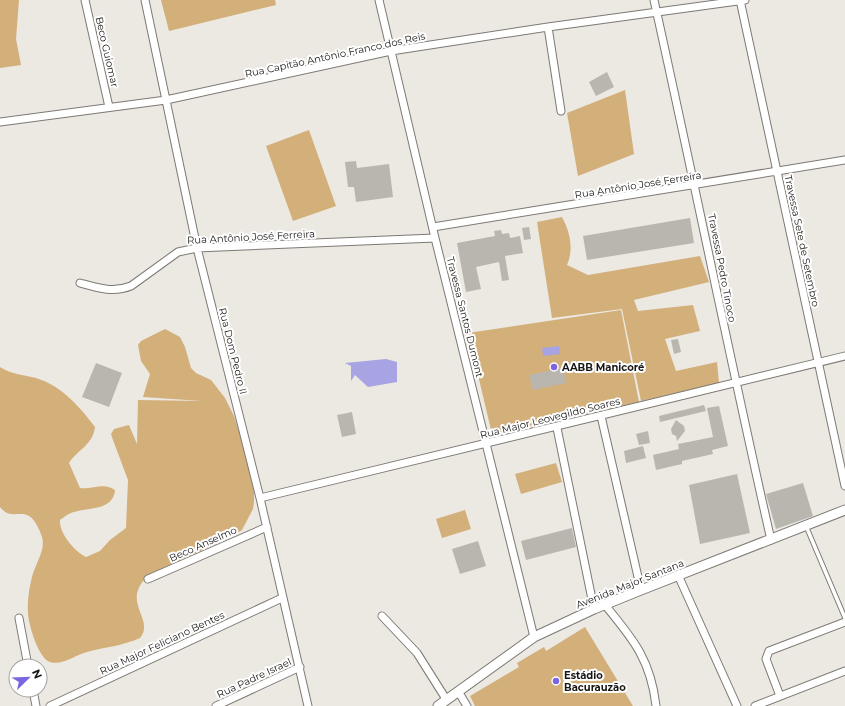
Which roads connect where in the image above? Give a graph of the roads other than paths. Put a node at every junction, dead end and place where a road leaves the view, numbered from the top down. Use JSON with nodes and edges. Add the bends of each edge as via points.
{"nodes":[{"id":1,"x":85,"y":0,"type":"edge"},
{"id":2,"x":145,"y":0,"type":"edge"},
{"id":3,"x":379,"y":0,"type":"edge"},
{"id":4,"x":654,"y":0,"type":"edge"},
{"id":5,"x":742,"y":0,"type":"edge"},
{"id":6,"x":657,"y":12,"type":"junction"},
{"id":7,"x":548,"y":27,"type":"junction"},
{"id":8,"x":391,"y":51,"type":"junction"},
{"id":9,"x":166,"y":100,"type":"junction"},
{"id":10,"x":109,"y":107,"type":"junction"},
{"id":11,"x":561,"y":111,"type":"dead end"},
{"id":12,"x":0,"y":122,"type":"edge"},
{"id":13,"x":845,"y":160,"type":"edge"},
{"id":14,"x":778,"y":172,"type":"junction"},
{"id":15,"x":696,"y":186,"type":"junction"},
{"id":16,"x":433,"y":227,"type":"junction"},
{"id":17,"x":435,"y":238,"type":"junction"},
{"id":18,"x":196,"y":248,"type":"junction"},
{"id":19,"x":80,"y":283,"type":"dead end"},
{"id":20,"x":845,"y":356,"type":"edge"},
{"id":21,"x":818,"y":363,"type":"junction"},
{"id":22,"x":735,"y":382,"type":"junction"},
{"id":23,"x":601,"y":416,"type":"junction"},
{"id":24,"x":557,"y":428,"type":"junction"},
{"id":25,"x":486,"y":444,"type":"junction"},
{"id":26,"x":845,"y":486,"type":"edge"},
{"id":27,"x":260,"y":498,"type":"junction"},
{"id":28,"x":845,"y":510,"type":"edge"},
{"id":29,"x":806,"y":526,"type":"junction"},
{"id":30,"x":267,"y":527,"type":"junction"},
{"id":31,"x":771,"y":540,"type":"junction"},
{"id":32,"x":678,"y":575,"type":"junction"},
{"id":33,"x":148,"y":579,"type":"dead end"},
{"id":34,"x":641,"y":590,"type":"junction"},
{"id":35,"x":282,"y":598,"type":"junction"},
{"id":36,"x":605,"y":605,"type":"junction"},
{"id":37,"x":594,"y":609,"type":"junction"},
{"id":38,"x":382,"y":616,"type":"dead end"},
{"id":39,"x":19,"y":618,"type":"dead end"},
{"id":40,"x":845,"y":618,"type":"edge"},
{"id":41,"x":845,"y":622,"type":"edge"},
{"id":42,"x":534,"y":637,"type":"junction"},
{"id":43,"x":26,"y":658,"type":"edge"},
{"id":44,"x":300,"y":667,"type":"junction"},
{"id":45,"x":845,"y":671,"type":"edge"},
{"id":46,"x":458,"y":691,"type":"junction"},
{"id":47,"x":780,"y":696,"type":"junction"},
{"id":48,"x":446,"y":699,"type":"junction"},
{"id":49,"x":50,"y":706,"type":"edge"},
{"id":50,"x":216,"y":706,"type":"edge"},
{"id":51,"x":308,"y":706,"type":"edge"},
{"id":52,"x":438,"y":706,"type":"edge"},
{"id":53,"x":467,"y":706,"type":"edge"},
{"id":54,"x":656,"y":706,"type":"edge"},
{"id":55,"x":737,"y":706,"type":"edge"},
{"id":56,"x":755,"y":706,"type":"edge"}],
"edges":[{"from":1,"to":10,"type":"street","name":"Beco Guiomar"},
{"from":2,"to":9,"type":"street","name":"Rua Dom Pedro II"},
{"from":3,"to":8,"type":"street","name":"Travessa Santos Dumont"},
{"from":4,"to":6,"type":"street","name":"Travessa Pedro Tinoco"},
{"from":5,"to":6,"type":"street","name":"Rua Capitão Antônio Franco dos Reis"},
{"from":5,"to":14,"type":"street","name":"Travessa Sete de Setembro"},
{"from":6,"to":7,"type":"street","name":"Rua Capitão Antônio Franco dos Reis"},
{"from":6,"to":15,"type":"street","name":"Travessa Pedro Tinoco"},
{"from":7,"to":8,"type":"street","name":"Rua Capitão Antônio Franco dos Reis"},
{"from":7,"to":11,"type":"street"},
{"from":8,"to":9,"type":"street","name":"Rua Capitão Antônio Franco dos Reis"},
{"from":8,"to":16,"type":"street","name":"Travessa Santos Dumont"},
{"from":9,"to":10,"type":"street","name":"Rua Capitão Antônio Franco dos Reis"},
{"from":9,"to":18,"type":"street","name":"Rua Dom Pedro II"},
{"from":10,"to":12,"type":"street","name":"Rua Capitão Antônio Franco dos Reis"},
{"from":13,"to":14,"type":"street","name":"Rua Antônio José Ferreira"},
{"from":14,"to":15,"type":"street","name":"Rua Antônio José Ferreira"},
{"from":14,"to":21,"type":"street","name":"Travessa Sete de Setembro"},
{"from":15,"to":16,"type":"street","name":"Rua Antônio José Ferreira"},
{"from":15,"to":22,"type":"street","name":"Travessa Pedro Tinoco"},
{"from":16,"to":17,"type":"street","name":"Travessa Santos Dumont"},
{"from":17,"to":18,"type":"street","name":"Rua Antônio José Ferreira"},
{"from":17,"to":25,"type":"street","name":"Travessa Santos Dumont"},
{"from":18,"to":19,"type":"street","name":"Rua Antônio José Ferreira","via":[[178,252],[123,289],[108,290]]},
{"from":18,"to":27,"type":"street","name":"Rua Dom Pedro II"},
{"from":20,"to":21,"type":"street","name":"Rua Major Leovegildo Soares"},
{"from":21,"to":22,"type":"street","name":"Rua Major Leovegildo Soares"},
{"from":21,"to":26,"type":"street","name":"Travessa Sete de Setembro"},
{"from":22,"to":23,"type":"street","name":"Rua Major Leovegildo Soares"},
{"from":22,"to":31,"type":"street","name":"Travessa Pedro Tinoco"},
{"from":23,"to":24,"type":"street","name":"Rua Major Leovegildo Soares"},
{"from":23,"to":34,"type":"street"},
{"from":24,"to":25,"type":"street","name":"Rua Major Leovegildo Soares"},
{"from":24,"to":37,"type":"street"},
{"from":25,"to":27,"type":"street","name":"Rua Major Leovegildo Soares"},
{"from":25,"to":42,"type":"street","name":"Travessa Santos Dumont"},
{"from":27,"to":30,"type":"street","name":"Rua Dom Pedro II"},
{"from":28,"to":29,"type":"street","name":"Avenida Major Santana"},
{"from":29,"to":31,"type":"street","name":"Avenida Major Santana"},
{"from":29,"to":40,"type":"lane"},
{"from":30,"to":33,"type":"street","name":"Beco Anselmo"},
{"from":30,"to":35,"type":"street","name":"Rua Dom Pedro II"},
{"from":31,"to":32,"type":"street","name":"Avenida Major Santana"},
{"from":32,"to":34,"type":"street","name":"Avenida Major Santana"},
{"from":32,"to":55,"type":"street"},
{"from":34,"to":36,"type":"street","name":"Avenida Major Santana"},
{"from":35,"to":44,"type":"street","name":"Rua Dom Pedro II"},
{"from":35,"to":49,"type":"street","name":"Rua Major Feliciano Bentes"},
{"from":36,"to":37,"type":"street","name":"Avenida Major Santana"},
{"from":36,"to":54,"type":"street","via":[[640,650],[647,666]]},
{"from":37,"to":42,"type":"street","name":"Avenida Major Santana"},
{"from":38,"to":48,"type":"street","via":[[417,653]]},
{"from":39,"to":43,"type":"street"},
{"from":41,"to":47,"type":"street","via":[[769,651],[766,659]]},
{"from":42,"to":46,"type":"street","name":"Avenida Major Santana"},
{"from":44,"to":50,"type":"street","name":"Rua Padre Israel"},
{"from":44,"to":51,"type":"street","name":"Rua Dom Pedro II"},
{"from":45,"to":47,"type":"street"},
{"from":46,"to":48,"type":"street","name":"Avenida Major Santana"},
{"from":46,"to":53,"type":"street"},
{"from":47,"to":56,"type":"street"},
{"from":48,"to":52,"type":"street","name":"Avenida Major Santana"}]}
